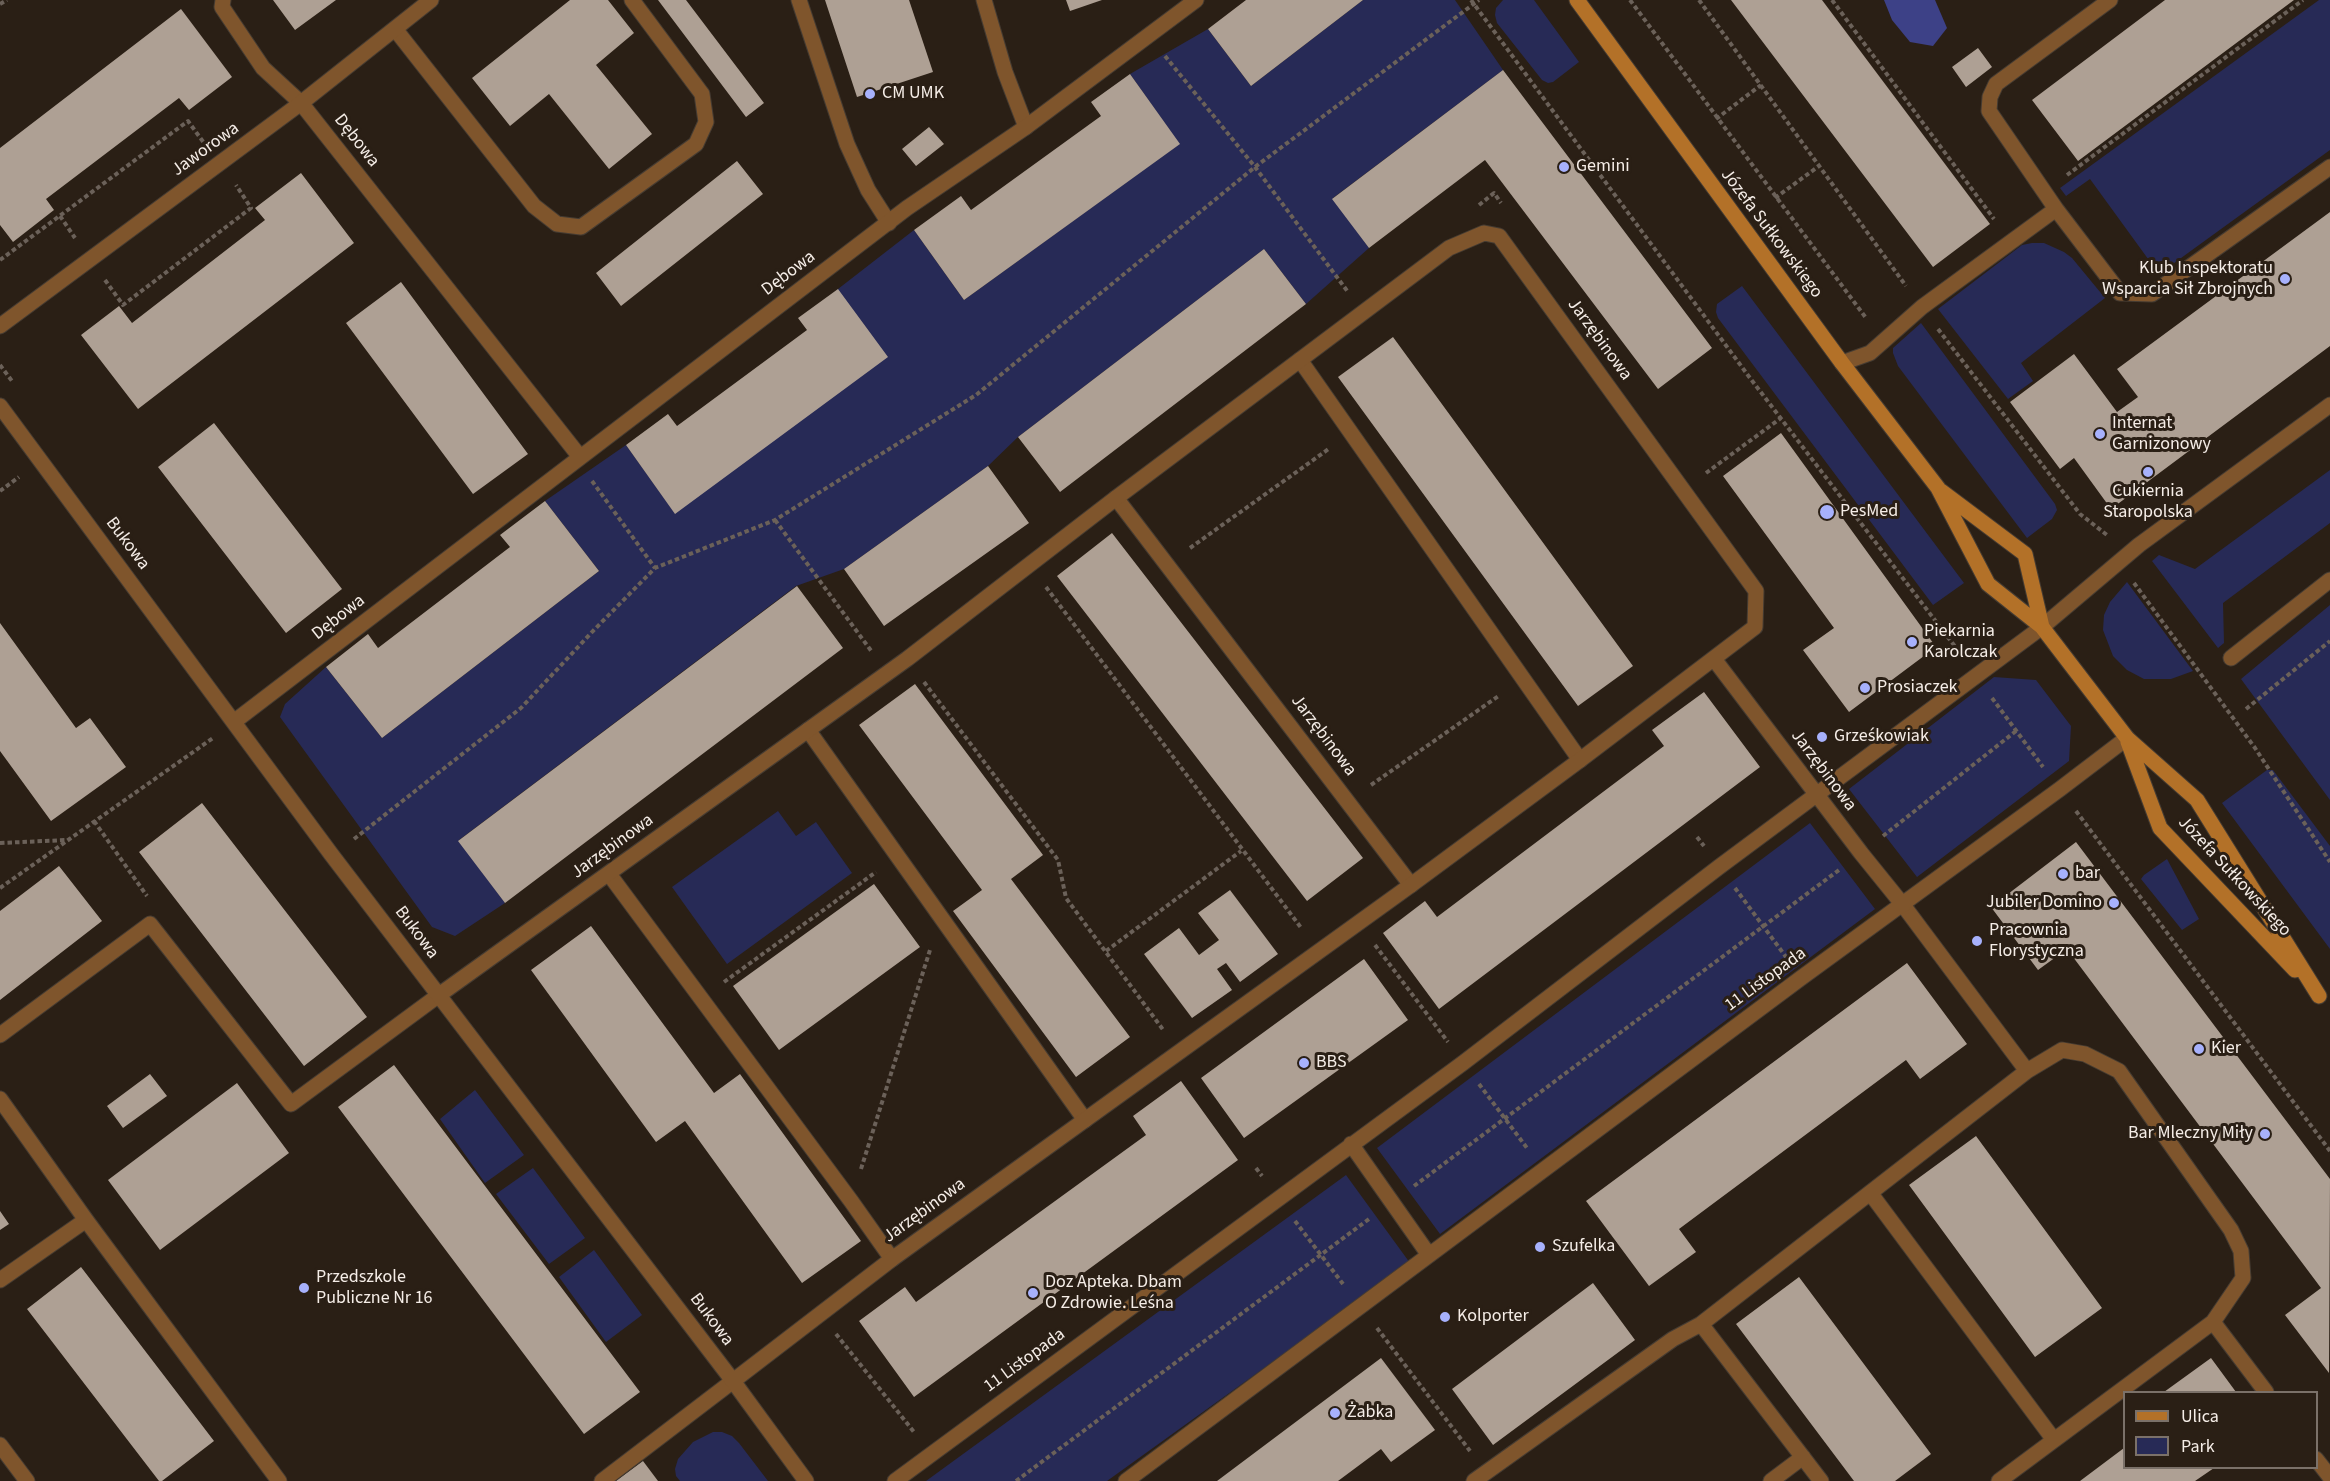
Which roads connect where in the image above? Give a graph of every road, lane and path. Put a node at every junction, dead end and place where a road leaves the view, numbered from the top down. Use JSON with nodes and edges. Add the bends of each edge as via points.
{"nodes":[{"id":1,"x":7,"y":0,"type":"edge"},
{"id":2,"x":223,"y":0,"type":"edge"},
{"id":3,"x":431,"y":0,"type":"edge"},
{"id":4,"x":632,"y":0,"type":"edge"},
{"id":5,"x":799,"y":0,"type":"edge"},
{"id":6,"x":984,"y":0,"type":"edge"},
{"id":7,"x":1196,"y":0,"type":"edge"},
{"id":8,"x":1479,"y":0,"type":"edge"},
{"id":9,"x":1577,"y":0,"type":"edge"},
{"id":10,"x":1630,"y":0,"type":"edge"},
{"id":11,"x":1700,"y":0,"type":"edge"},
{"id":12,"x":1832,"y":0,"type":"edge"},
{"id":13,"x":2110,"y":0,"type":"edge"},
{"id":14,"x":2303,"y":0,"type":"edge"},
{"id":15,"x":1473,"y":2,"type":"edge"},
{"id":16,"x":0,"y":4,"type":"edge"},
{"id":17,"x":395,"y":29,"type":"junction"},
{"id":18,"x":1150,"y":36,"type":"junction"},
{"id":19,"x":1761,"y":85,"type":"junction"},
{"id":20,"x":301,"y":103,"type":"junction"},
{"id":21,"x":1716,"y":119,"type":"junction"},
{"id":22,"x":1026,"y":127,"type":"junction"},
{"id":23,"x":220,"y":163,"type":"junction"},
{"id":24,"x":1819,"y":166,"type":"junction"},
{"id":25,"x":1255,"y":167,"type":"junction"},
{"id":26,"x":2330,"y":167,"type":"edge"},
{"id":27,"x":233,"y":181,"type":"dead end"},
{"id":28,"x":2043,"y":193,"type":"junction"},
{"id":29,"x":1775,"y":198,"type":"junction"},
{"id":30,"x":2056,"y":209,"type":"junction"},
{"id":31,"x":60,"y":216,"type":"junction"},
{"id":32,"x":889,"y":223,"type":"junction"},
{"id":33,"x":2000,"y":227,"type":"dead end"},
{"id":34,"x":0,"y":260,"type":"edge"},
{"id":35,"x":89,"y":260,"type":"junction"},
{"id":36,"x":1922,"y":308,"type":"junction"},
{"id":37,"x":1363,"y":312,"type":"junction"},
{"id":38,"x":1871,"y":321,"type":"dead end"},
{"id":39,"x":0,"y":326,"type":"edge"},
{"id":40,"x":1300,"y":360,"type":"junction"},
{"id":41,"x":1842,"y":363,"type":"junction"},
{"id":42,"x":2330,"y":405,"type":"edge"},
{"id":43,"x":0,"y":406,"type":"edge"},
{"id":44,"x":1781,"y":418,"type":"junction"},
{"id":45,"x":1351,"y":433,"type":"junction"},
{"id":46,"x":578,"y":459,"type":"junction"},
{"id":47,"x":25,"y":473,"type":"dead end"},
{"id":48,"x":1706,"y":473,"type":"dead end"},
{"id":49,"x":1938,"y":488,"type":"junction"},
{"id":50,"x":0,"y":491,"type":"edge"},
{"id":51,"x":1116,"y":498,"type":"junction"},
{"id":52,"x":775,"y":520,"type":"junction"},
{"id":53,"x":2118,"y":562,"type":"junction"},
{"id":54,"x":1167,"y":564,"type":"junction"},
{"id":55,"x":1029,"y":565,"type":"junction"},
{"id":56,"x":655,"y":568,"type":"junction"},
{"id":57,"x":2330,"y":580,"type":"edge"},
{"id":58,"x":2042,"y":627,"type":"junction"},
{"id":59,"x":2330,"y":641,"type":"edge"},
{"id":60,"x":2231,"y":658,"type":"dead end"},
{"id":61,"x":1714,"y":659,"type":"junction"},
{"id":62,"x":907,"y":660,"type":"junction"},
{"id":63,"x":887,"y":674,"type":"junction"},
{"id":64,"x":1976,"y":675,"type":"junction"},
{"id":65,"x":1523,"y":678,"type":"junction"},
{"id":66,"x":2246,"y":710,"type":"dead end"},
{"id":67,"x":235,"y":721,"type":"junction"},
{"id":68,"x":808,"y":730,"type":"junction"},
{"id":69,"x":2016,"y":731,"type":"junction"},
{"id":70,"x":2127,"y":738,"type":"junction"},
{"id":71,"x":1580,"y":760,"type":"junction"},
{"id":72,"x":2060,"y":789,"type":"junction"},
{"id":73,"x":1817,"y":795,"type":"junction"},
{"id":74,"x":1348,"y":801,"type":"junction"},
{"id":75,"x":94,"y":822,"type":"junction"},
{"id":76,"x":1697,"y":837,"type":"dead end"},
{"id":77,"x":68,"y":840,"type":"junction"},
{"id":78,"x":0,"y":843,"type":"edge"},
{"id":79,"x":1241,"y":851,"type":"junction"},
{"id":80,"x":1861,"y":853,"type":"junction"},
{"id":81,"x":331,"y":854,"type":"junction"},
{"id":82,"x":899,"y":855,"type":"junction"},
{"id":83,"x":2330,"y":862,"type":"edge"},
{"id":84,"x":1719,"y":867,"type":"junction"},
{"id":85,"x":609,"y":874,"type":"junction"},
{"id":86,"x":1411,"y":885,"type":"junction"},
{"id":87,"x":0,"y":888,"type":"edge"},
{"id":88,"x":148,"y":897,"type":"dead end"},
{"id":89,"x":1903,"y":905,"type":"junction"},
{"id":90,"x":941,"y":916,"type":"junction"},
{"id":91,"x":1764,"y":926,"type":"junction"},
{"id":92,"x":1318,"y":950,"type":"junction"},
{"id":93,"x":1106,"y":951,"type":"junction"},
{"id":94,"x":1801,"y":978,"type":"junction"},
{"id":95,"x":439,"y":995,"type":"junction"},
{"id":96,"x":2319,"y":996,"type":"junction"},
{"id":97,"x":701,"y":999,"type":"junction"},
{"id":98,"x":2330,"y":1008,"type":"edge"},
{"id":99,"x":0,"y":1035,"type":"edge"},
{"id":100,"x":1179,"y":1051,"type":"junction"},
{"id":101,"x":2027,"y":1071,"type":"junction"},
{"id":102,"x":0,"y":1099,"type":"edge"},
{"id":103,"x":1086,"y":1120,"type":"junction"},
{"id":104,"x":1352,"y":1144,"type":"junction"},
{"id":105,"x":2330,"y":1151,"type":"edge"},
{"id":106,"x":1256,"y":1168,"type":"dead end"},
{"id":107,"x":1871,"y":1194,"type":"junction"},
{"id":108,"x":1279,"y":1199,"type":"junction"},
{"id":109,"x":851,"y":1201,"type":"junction"},
{"id":110,"x":1392,"y":1202,"type":"junction"},
{"id":111,"x":86,"y":1220,"type":"junction"},
{"id":112,"x":1320,"y":1255,"type":"junction"},
{"id":113,"x":1429,"y":1255,"type":"junction"},
{"id":114,"x":892,"y":1259,"type":"junction"},
{"id":115,"x":0,"y":1280,"type":"edge"},
{"id":116,"x":1361,"y":1306,"type":"junction"},
{"id":117,"x":2213,"y":1322,"type":"junction"},
{"id":118,"x":1701,"y":1324,"type":"junction"},
{"id":119,"x":826,"y":1339,"type":"dead end"},
{"id":120,"x":733,"y":1381,"type":"junction"},
{"id":121,"x":2265,"y":1391,"type":"edge"},
{"id":122,"x":910,"y":1427,"type":"dead end"},
{"id":123,"x":2054,"y":1440,"type":"junction"},
{"id":124,"x":0,"y":1445,"type":"edge"},
{"id":125,"x":1803,"y":1457,"type":"junction"},
{"id":126,"x":2318,"y":1462,"type":"edge"},
{"id":127,"x":1480,"y":1477,"type":"edge"},
{"id":128,"x":2330,"y":1477,"type":"edge"},
{"id":129,"x":27,"y":1481,"type":"edge"},
{"id":130,"x":279,"y":1481,"type":"edge"},
{"id":131,"x":602,"y":1481,"type":"edge"},
{"id":132,"x":806,"y":1481,"type":"edge"},
{"id":133,"x":895,"y":1481,"type":"edge"},
{"id":134,"x":1016,"y":1481,"type":"edge"},
{"id":135,"x":1126,"y":1481,"type":"edge"},
{"id":136,"x":1771,"y":1481,"type":"edge"},
{"id":137,"x":1821,"y":1481,"type":"edge"},
{"id":138,"x":1999,"y":1481,"type":"edge"}],
"edges":[{"from":1,"to":16,"type":"path"},
{"from":2,"to":20,"type":"street","name":"Dębowa","via":[[222,7],[263,68]]},
{"from":3,"to":17,"type":"street","name":"Jaworowa"},
{"from":4,"to":17,"type":"street","via":[[702,94],[706,122],[696,144],[582,226],[557,224],[534,206]]},
{"from":5,"to":32,"type":"street","via":[[848,144],[868,190]]},
{"from":6,"to":22,"type":"street"},
{"from":7,"to":18,"type":"street","name":"Dębowa"},
{"from":8,"to":15,"type":"path"},
{"from":9,"to":41,"type":"street","name":"Józefa Sułkowskiego"},
{"from":10,"to":21,"type":"path"},
{"from":11,"to":19,"type":"path"},
{"from":12,"to":33,"type":"path"},
{"from":13,"to":28,"type":"street","via":[[1996,84],[1990,97],[1989,111]]},
{"from":14,"to":28,"type":"path"},
{"from":15,"to":25,"type":"path"},
{"from":15,"to":44,"type":"path"},
{"from":17,"to":20,"type":"street","name":"Jaworowa"},
{"from":18,"to":22,"type":"street","name":"Dębowa"},
{"from":18,"to":25,"type":"path"},
{"from":19,"to":21,"type":"path"},
{"from":19,"to":24,"type":"path"},
{"from":20,"to":23,"type":"street","name":"Jaworowa"},
{"from":20,"to":46,"type":"street","name":"Dębowa"},
{"from":21,"to":29,"type":"path"},
{"from":22,"to":32,"type":"street","name":"Dębowa"},
{"from":23,"to":31,"type":"path","via":[[188,122]]},
{"from":23,"to":35,"type":"street","name":"Jaworowa"},
{"from":24,"to":29,"type":"path"},
{"from":24,"to":36,"type":"path"},
{"from":25,"to":37,"type":"path"},
{"from":25,"to":52,"type":"path","via":[[976,395]]},
{"from":26,"to":30,"type":"street","via":[[2152,294],[2120,293]]},
{"from":27,"to":35,"type":"path","via":[[251,207],[123,305]]},
{"from":28,"to":30,"type":"street"},
{"from":29,"to":38,"type":"path","via":[[1864,318]]},
{"from":30,"to":36,"type":"street"},
{"from":31,"to":34,"type":"path"},
{"from":31,"to":35,"type":"path"},
{"from":32,"to":46,"type":"street","name":"Dębowa"},
{"from":35,"to":39,"type":"street","name":"Jaworowa"},
{"from":36,"to":41,"type":"street","via":[[1870,353]]},
{"from":36,"to":53,"type":"path","via":[[2080,514],[2108,536]]},
{"from":37,"to":40,"type":"street","name":"Jarzębinowa"},
{"from":37,"to":61,"type":"street","name":"Jarzębinowa","via":[[1449,248],[1484,233],[1499,236],[1756,591],[1755,627]]},
{"from":40,"to":45,"type":"street"},
{"from":40,"to":51,"type":"street","name":"Jarzębinowa"},
{"from":41,"to":49,"type":"street","name":"Józefa Sułkowskiego"},
{"from":42,"to":53,"type":"street","name":"11 Listopada"},
{"from":43,"to":67,"type":"street","name":"Bukowa"},
{"from":44,"to":48,"type":"path"},
{"from":44,"to":64,"type":"path"},
{"from":45,"to":54,"type":"path"},
{"from":45,"to":65,"type":"street"},
{"from":46,"to":56,"type":"path"},
{"from":46,"to":67,"type":"street","name":"Dębowa"},
{"from":47,"to":50,"type":"path"},
{"from":49,"to":58,"type":"street","name":"Józefa Sułkowskiego","via":[[1988,584]]},
{"from":49,"to":58,"type":"street","name":"Józefa Sułkowskiego","via":[[2025,554]]},
{"from":51,"to":54,"type":"street","name":"Jarzębinowa"},
{"from":51,"to":55,"type":"street","name":"Jarzębinowa"},
{"from":52,"to":56,"type":"path"},
{"from":52,"to":63,"type":"path"},
{"from":53,"to":58,"type":"street","name":"11 Listopada"},
{"from":53,"to":83,"type":"path","via":[[2255,748]]},
{"from":54,"to":74,"type":"street","name":"Jarzębinowa"},
{"from":55,"to":62,"type":"street","name":"Jarzębinowa"},
{"from":55,"to":79,"type":"path"},
{"from":56,"to":81,"type":"path","via":[[521,708]]},
{"from":57,"to":60,"type":"street"},
{"from":58,"to":64,"type":"street","name":"11 Listopada"},
{"from":58,"to":70,"type":"street","name":"Józefa Sułkowskiego"},
{"from":59,"to":66,"type":"path"},
{"from":61,"to":71,"type":"street","name":"Jarzębinowa"},
{"from":61,"to":73,"type":"street","name":"Jarzębinowa"},
{"from":62,"to":63,"type":"street","name":"Jarzębinowa"},
{"from":62,"to":93,"type":"path","via":[[1058,860],[1066,898]]},
{"from":63,"to":68,"type":"street","name":"Jarzębinowa"},
{"from":64,"to":69,"type":"path"},
{"from":64,"to":73,"type":"street","name":"11 Listopada"},
{"from":65,"to":71,"type":"street"},
{"from":65,"to":74,"type":"path"},
{"from":67,"to":75,"type":"path"},
{"from":67,"to":81,"type":"street","name":"Bukowa"},
{"from":68,"to":82,"type":"street"},
{"from":68,"to":85,"type":"street","name":"Jarzębinowa"},
{"from":69,"to":72,"type":"path"},
{"from":69,"to":80,"type":"path"},
{"from":70,"to":72,"type":"street","name":"11 Listopada"},
{"from":70,"to":96,"type":"street","name":"Józefa Sułkowskiego","via":[[2197,800]]},
{"from":70,"to":96,"type":"street","name":"Józefa Sułkowskiego","via":[[2160,828]]},
{"from":71,"to":86,"type":"street","name":"Jarzębinowa"},
{"from":72,"to":89,"type":"street","name":"11 Listopada"},
{"from":72,"to":105,"type":"path"},
{"from":73,"to":80,"type":"street","name":"Jarzębinowa"},
{"from":73,"to":84,"type":"street","name":"11 Listopada"},
{"from":74,"to":86,"type":"street","name":"Jarzębinowa"},
{"from":75,"to":77,"type":"path"},
{"from":75,"to":88,"type":"path"},
{"from":76,"to":84,"type":"path"},
{"from":77,"to":78,"type":"path"},
{"from":77,"to":87,"type":"path"},
{"from":79,"to":92,"type":"path"},
{"from":79,"to":93,"type":"path"},
{"from":80,"to":89,"type":"street","name":"Jarzębinowa"},
{"from":80,"to":91,"type":"path"},
{"from":81,"to":95,"type":"street","name":"Bukowa"},
{"from":82,"to":90,"type":"street"},
{"from":82,"to":97,"type":"path"},
{"from":84,"to":91,"type":"path"},
{"from":84,"to":104,"type":"street","name":"11 Listopada"},
{"from":85,"to":95,"type":"street","name":"Jarzębinowa"},
{"from":85,"to":97,"type":"street"},
{"from":86,"to":92,"type":"street","name":"Jarzębinowa"},
{"from":89,"to":94,"type":"street","name":"11 Listopada"},
{"from":89,"to":101,"type":"street","name":"Jarzębinowa"},
{"from":90,"to":103,"type":"street"},
{"from":90,"to":109,"type":"path"},
{"from":91,"to":94,"type":"path"},
{"from":91,"to":110,"type":"path"},
{"from":92,"to":100,"type":"street","name":"Jarzębinowa"},
{"from":93,"to":100,"type":"path"},
{"from":94,"to":113,"type":"street","name":"11 Listopada"},
{"from":95,"to":99,"type":"street","name":"Jarzębinowa","via":[[291,1104],[150,924]]},
{"from":95,"to":120,"type":"street","name":"Bukowa"},
{"from":96,"to":98,"type":"street","name":"Józefa Sułkowskiego"},
{"from":97,"to":109,"type":"street"},
{"from":100,"to":103,"type":"street","name":"Jarzębinowa"},
{"from":101,"to":107,"type":"street"},
{"from":101,"to":117,"type":"street","via":[[2062,1050],[2085,1054],[2119,1071],[2231,1230],[2241,1251],[2243,1278]]},
{"from":102,"to":111,"type":"street"},
{"from":103,"to":114,"type":"street","name":"Jarzębinowa"},
{"from":104,"to":108,"type":"street","name":"11 Listopada"},
{"from":104,"to":110,"type":"street"},
{"from":106,"to":108,"type":"path"},
{"from":107,"to":118,"type":"street"},
{"from":107,"to":123,"type":"street"},
{"from":108,"to":112,"type":"path"},
{"from":108,"to":133,"type":"street","name":"11 Listopada"},
{"from":109,"to":114,"type":"street"},
{"from":110,"to":112,"type":"path"},
{"from":110,"to":113,"type":"street"},
{"from":111,"to":115,"type":"street"},
{"from":111,"to":130,"type":"street"},
{"from":112,"to":116,"type":"path"},
{"from":112,"to":134,"type":"path"},
{"from":113,"to":116,"type":"street","name":"11 Listopada"},
{"from":114,"to":120,"type":"street","name":"Jarzębinowa"},
{"from":116,"to":127,"type":"path"},
{"from":116,"to":135,"type":"street","name":"11 Listopada"},
{"from":117,"to":121,"type":"street"},
{"from":117,"to":123,"type":"street"},
{"from":118,"to":125,"type":"street"},
{"from":118,"to":127,"type":"street","via":[[1673,1339]]},
{"from":119,"to":122,"type":"path","via":[[835,1333]]},
{"from":120,"to":131,"type":"street","name":"Jarzębinowa"},
{"from":120,"to":132,"type":"street","name":"Bukowa"},
{"from":123,"to":138,"type":"street"},
{"from":124,"to":129,"type":"street"},
{"from":125,"to":136,"type":"street"},
{"from":125,"to":137,"type":"street"},
{"from":126,"to":128,"type":"street"}]}
